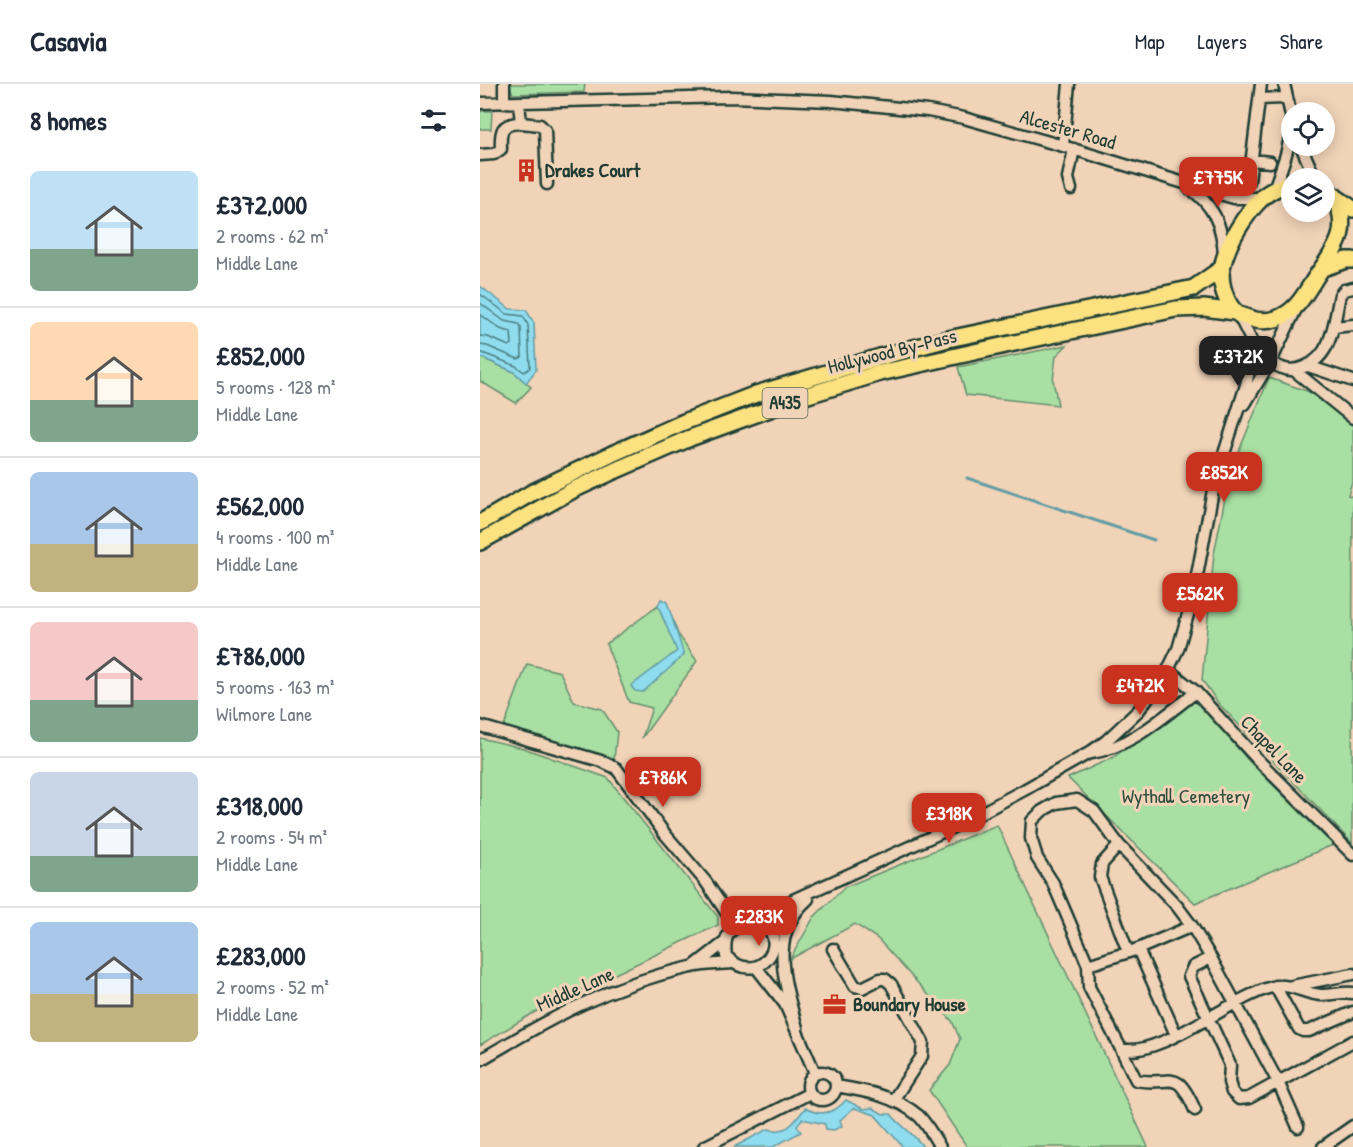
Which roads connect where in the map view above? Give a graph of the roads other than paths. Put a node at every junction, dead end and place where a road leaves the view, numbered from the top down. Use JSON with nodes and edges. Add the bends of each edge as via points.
{"nodes":[{"id":1,"x":504,"y":84,"type":"edge"},
{"id":2,"x":1069,"y":84,"type":"edge"},
{"id":3,"x":1261,"y":84,"type":"edge"},
{"id":4,"x":1284,"y":84,"type":"edge"},
{"id":5,"x":1287,"y":98,"type":"junction"},
{"id":6,"x":1259,"y":99,"type":"junction"},
{"id":7,"x":1288,"y":102,"type":"edge"},
{"id":8,"x":480,"y":103,"type":"edge"},
{"id":9,"x":504,"y":103,"type":"junction"},
{"id":10,"x":519,"y":103,"type":"junction"},
{"id":11,"x":521,"y":123,"type":"junction"},
{"id":12,"x":1068,"y":147,"type":"junction"},
{"id":13,"x":480,"y":154,"type":"edge"},
{"id":14,"x":1286,"y":156,"type":"edge"},
{"id":15,"x":1252,"y":160,"type":"junction"},
{"id":16,"x":1269,"y":162,"type":"dead end"},
{"id":17,"x":1178,"y":181,"type":"junction"},
{"id":18,"x":1249,"y":181,"type":"dead end"},
{"id":19,"x":547,"y":184,"type":"dead end"},
{"id":20,"x":1281,"y":187,"type":"edge"},
{"id":21,"x":1071,"y":189,"type":"dead end"},
{"id":22,"x":1269,"y":193,"type":"junction"},
{"id":23,"x":1335,"y":196,"type":"edge"},
{"id":24,"x":1335,"y":201,"type":"edge"},
{"id":25,"x":1353,"y":209,"type":"edge"},
{"id":26,"x":1353,"y":261,"type":"edge"},
{"id":27,"x":1223,"y":264,"type":"junction"},
{"id":28,"x":1323,"y":268,"type":"junction"},
{"id":29,"x":1353,"y":288,"type":"edge"},
{"id":30,"x":1300,"y":299,"type":"junction"},
{"id":31,"x":1237,"y":313,"type":"junction"},
{"id":32,"x":1353,"y":325,"type":"edge"},
{"id":33,"x":1334,"y":327,"type":"junction"},
{"id":34,"x":1252,"y":353,"type":"junction"},
{"id":35,"x":1270,"y":361,"type":"junction"},
{"id":36,"x":1308,"y":366,"type":"junction"},
{"id":37,"x":1294,"y":371,"type":"junction"},
{"id":38,"x":1353,"y":381,"type":"edge"},
{"id":39,"x":1353,"y":418,"type":"edge"},
{"id":40,"x":1230,"y":434,"type":"junction"},
{"id":41,"x":480,"y":523,"type":"edge"},
{"id":42,"x":480,"y":542,"type":"edge"},
{"id":43,"x":1168,"y":670,"type":"junction"},
{"id":44,"x":1196,"y":692,"type":"junction"},
{"id":45,"x":480,"y":726,"type":"edge"},
{"id":46,"x":1089,"y":753,"type":"junction"},
{"id":47,"x":1119,"y":845,"type":"junction"},
{"id":48,"x":1353,"y":855,"type":"edge"},
{"id":49,"x":819,"y":889,"type":"junction"},
{"id":50,"x":792,"y":902,"type":"junction"},
{"id":51,"x":747,"y":921,"type":"junction"},
{"id":52,"x":1192,"y":926,"type":"junction"},
{"id":53,"x":735,"y":927,"type":"junction"},
{"id":54,"x":773,"y":940,"type":"junction"},
{"id":55,"x":724,"y":943,"type":"junction"},
{"id":56,"x":833,"y":949,"type":"dead end"},
{"id":57,"x":1133,"y":951,"type":"junction"},
{"id":58,"x":1211,"y":957,"type":"junction"},
{"id":59,"x":732,"y":963,"type":"junction"},
{"id":60,"x":1088,"y":965,"type":"junction"},
{"id":61,"x":693,"y":967,"type":"junction"},
{"id":62,"x":756,"y":967,"type":"junction"},
{"id":63,"x":1353,"y":974,"type":"edge"},
{"id":64,"x":1275,"y":986,"type":"junction"},
{"id":65,"x":1292,"y":987,"type":"junction"},
{"id":66,"x":1353,"y":993,"type":"edge"},
{"id":67,"x":1236,"y":1002,"type":"junction"},
{"id":68,"x":1353,"y":1012,"type":"edge"},
{"id":69,"x":1208,"y":1019,"type":"junction"},
{"id":70,"x":797,"y":1028,"type":"junction"},
{"id":71,"x":1176,"y":1035,"type":"junction"},
{"id":72,"x":1353,"y":1041,"type":"edge"},
{"id":73,"x":1121,"y":1049,"type":"junction"},
{"id":74,"x":480,"y":1060,"type":"edge"},
{"id":75,"x":815,"y":1073,"type":"junction"},
{"id":76,"x":1278,"y":1082,"type":"junction"},
{"id":77,"x":836,"y":1086,"type":"junction"},
{"id":78,"x":810,"y":1093,"type":"junction"},
{"id":79,"x":894,"y":1099,"type":"junction"},
{"id":80,"x":1195,"y":1110,"type":"dead end"},
{"id":81,"x":1353,"y":1126,"type":"edge"},
{"id":82,"x":1298,"y":1127,"type":"dead end"},
{"id":83,"x":704,"y":1147,"type":"edge"},
{"id":84,"x":940,"y":1147,"type":"edge"},
{"id":85,"x":1323,"y":1147,"type":"edge"}],
"edges":[{"from":1,"to":9,"type":"street"},
{"from":2,"to":12,"type":"street"},
{"from":3,"to":6,"type":"street"},
{"from":4,"to":5,"type":"street"},
{"from":5,"to":6,"type":"street"},
{"from":5,"to":7,"type":"street"},
{"from":6,"to":15,"type":"street"},
{"from":8,"to":9,"type":"street","name":"Alcester Road"},
{"from":9,"to":10,"type":"street","name":"Alcester Road"},
{"from":10,"to":11,"type":"street"},
{"from":10,"to":12,"type":"street","name":"Alcester Road","via":[[731,97],[831,101],[955,116]]},
{"from":11,"to":13,"type":"street","via":[[504,127],[501,149],[494,154]]},
{"from":11,"to":19,"type":"street","via":[[540,125],[545,130]]},
{"from":12,"to":17,"type":"street","name":"Alcester Road"},
{"from":12,"to":21,"type":"street"},
{"from":14,"to":22,"type":"street"},
{"from":15,"to":16,"type":"street"},
{"from":15,"to":18,"type":"street"},
{"from":17,"to":22,"type":"street","name":"Alcester Road","via":[[1234,198]]},
{"from":17,"to":27,"type":"street","name":"Alcester Road","via":[[1205,200],[1214,212],[1222,233]]},
{"from":20,"to":22,"type":"highway"},
{"from":22,"to":27,"type":"highway","via":[[1235,236]]},
{"from":23,"to":25,"type":"highway"},
{"from":24,"to":28,"type":"highway","name":"Hollywood By-Pass","via":[[1343,221],[1341,234]]},
{"from":26,"to":28,"type":"highway"},
{"from":27,"to":31,"type":"highway","via":[[1226,297]]},
{"from":27,"to":41,"type":"highway","name":"Hollywood By-Pass","number":"A435","via":[[1194,288],[948,339],[756,394],[602,458]]},
{"from":28,"to":30,"type":"highway","name":"Hollywood By-Pass"},
{"from":29,"to":33,"type":"street","via":[[1340,295]]},
{"from":30,"to":31,"type":"highway","name":"Hollywood By-Pass","via":[[1284,316],[1272,320]]},
{"from":30,"to":35,"type":"street","name":"Middle Lane"},
{"from":31,"to":34,"type":"street","name":"Middle Lane","via":[[1251,340]]},
{"from":31,"to":42,"type":"highway","name":"Hollywood By-Pass","number":"A435","via":[[1176,309],[892,370],[819,392],[690,438],[614,471]]},
{"from":32,"to":33,"type":"street"},
{"from":33,"to":36,"type":"street","via":[[1328,346]]},
{"from":34,"to":35,"type":"street"},
{"from":34,"to":40,"type":"street","name":"Middle Lane"},
{"from":35,"to":37,"type":"street"},
{"from":35,"to":40,"type":"street","name":"Middle Lane"},
{"from":36,"to":37,"type":"street"},
{"from":36,"to":38,"type":"street"},
{"from":37,"to":39,"type":"street"},
{"from":40,"to":43,"type":"street","name":"Middle Lane","via":[[1214,485],[1193,597]]},
{"from":43,"to":44,"type":"street","name":"Chapel Lane"},
{"from":43,"to":46,"type":"street","name":"Middle Lane","via":[[1139,710]]},
{"from":44,"to":46,"type":"street","via":[[1136,736]]},
{"from":44,"to":48,"type":"street","name":"Chapel Lane"},
{"from":45,"to":53,"type":"street","via":[[616,768],[664,834],[706,882]]},
{"from":46,"to":49,"type":"street","name":"Middle Lane","via":[[962,823]]},
{"from":47,"to":52,"type":"street"},
{"from":47,"to":57,"type":"street","via":[[1102,864],[1100,877]]},
{"from":47,"to":60,"type":"street","via":[[1094,811],[1077,800],[1056,803],[1032,821],[1031,838],[1037,858],[1053,883]]},
{"from":49,"to":50,"type":"street","name":"Middle Lane"},
{"from":49,"to":70,"type":"street","via":[[797,908],[782,945],[782,966]]},
{"from":50,"to":51,"type":"street","name":"Middle Lane"},
{"from":50,"to":54,"type":"street","via":[[778,921]]},
{"from":51,"to":53,"type":"street","name":"Middle Lane"},
{"from":51,"to":54,"type":"street","via":[[761,924]]},
{"from":52,"to":57,"type":"street"},
{"from":52,"to":58,"type":"street"},
{"from":53,"to":55,"type":"street","name":"Middle Lane"},
{"from":54,"to":62,"type":"street","via":[[773,952]]},
{"from":55,"to":59,"type":"street"},
{"from":55,"to":61,"type":"street","name":"Middle Lane"},
{"from":56,"to":79,"type":"street","via":[[858,988],[880,979],[891,984],[923,1042],[922,1056]]},
{"from":57,"to":60,"type":"street"},
{"from":57,"to":71,"type":"street"},
{"from":58,"to":67,"type":"street"},
{"from":58,"to":69,"type":"street","via":[[1193,967],[1189,976]]},
{"from":59,"to":61,"type":"street","name":"Middle Lane"},
{"from":59,"to":62,"type":"street","name":"Middle Lane"},
{"from":60,"to":73,"type":"street","via":[[1089,987]]},
{"from":61,"to":74,"type":"street","name":"Middle Lane","via":[[591,998]]},
{"from":62,"to":70,"type":"street","via":[[785,1004]]},
{"from":63,"to":65,"type":"street"},
{"from":64,"to":65,"type":"street"},
{"from":64,"to":67,"type":"street"},
{"from":64,"to":68,"type":"street","via":[[1303,1031]]},
{"from":65,"to":66,"type":"street","via":[[1323,995]]},
{"from":67,"to":69,"type":"street"},
{"from":67,"to":76,"type":"street"},
{"from":69,"to":71,"type":"street"},
{"from":69,"to":76,"type":"street","via":[[1230,1065],[1232,1092],[1239,1099],[1249,1098]]},
{"from":70,"to":75,"type":"street"},
{"from":71,"to":73,"type":"street","via":[[1144,1049]]},
{"from":72,"to":76,"type":"street"},
{"from":73,"to":80,"type":"street","via":[[1136,1080],[1173,1081],[1182,1085]]},
{"from":75,"to":77,"type":"street","via":[[824,1071],[831,1075]]},
{"from":75,"to":78,"type":"street","via":[[807,1084]]},
{"from":76,"to":82,"type":"street"},
{"from":77,"to":78,"type":"street","via":[[833,1095],[825,1100]]},
{"from":77,"to":79,"type":"street"},
{"from":78,"to":83,"type":"street"},
{"from":79,"to":84,"type":"street","via":[[920,1118]]},
{"from":81,"to":85,"type":"street"}]}
